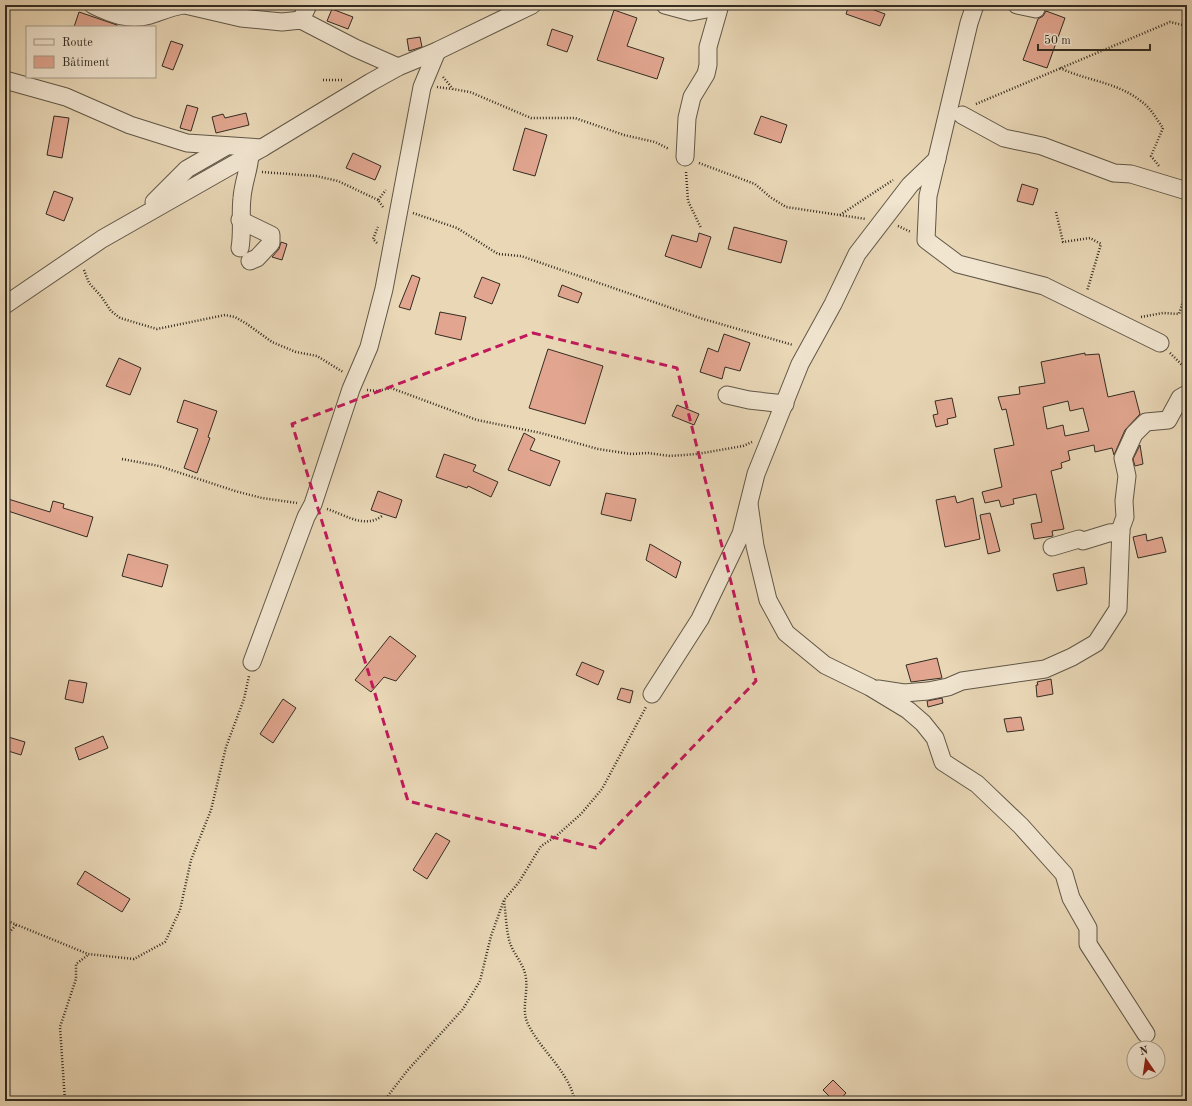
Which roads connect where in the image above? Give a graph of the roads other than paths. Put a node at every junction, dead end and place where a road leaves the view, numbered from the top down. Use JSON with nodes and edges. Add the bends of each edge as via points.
{"nodes":[{"id":1,"x":93,"y":5,"type":"edge"},
{"id":2,"x":184,"y":5,"type":"edge"},
{"id":3,"x":532,"y":5,"type":"edge"},
{"id":4,"x":665,"y":5,"type":"edge"},
{"id":5,"x":710,"y":5,"type":"edge"},
{"id":6,"x":720,"y":5,"type":"edge"},
{"id":7,"x":975,"y":5,"type":"edge"},
{"id":8,"x":1016,"y":5,"type":"edge"},
{"id":9,"x":1036,"y":9,"type":"dead end"},
{"id":10,"x":304,"y":12,"type":"edge"},
{"id":11,"x":437,"y":51,"type":"junction"},
{"id":12,"x":398,"y":67,"type":"junction"},
{"id":13,"x":5,"y":80,"type":"edge"},
{"id":14,"x":962,"y":115,"type":"road end"},
{"id":15,"x":227,"y":146,"type":"junction"},
{"id":16,"x":254,"y":157,"type":"junction"},
{"id":17,"x":685,"y":157,"type":"road end"},
{"id":18,"x":937,"y":159,"type":"junction"},
{"id":19,"x":1187,"y":191,"type":"edge"},
{"id":20,"x":136,"y":219,"type":"junction"},
{"id":21,"x":240,"y":220,"type":"junction"},
{"id":22,"x":5,"y":305,"type":"edge"},
{"id":23,"x":1160,"y":342,"type":"road end"},
{"id":24,"x":1187,"y":394,"type":"edge"},
{"id":25,"x":727,"y":395,"type":"dead end"},
{"id":26,"x":785,"y":404,"type":"junction"},
{"id":27,"x":749,"y":504,"type":"junction"},
{"id":28,"x":1121,"y":532,"type":"junction"},
{"id":29,"x":1052,"y":547,"type":"dead end"},
{"id":30,"x":252,"y":662,"type":"road end"},
{"id":31,"x":870,"y":687,"type":"junction"},
{"id":32,"x":652,"y":694,"type":"road end"},
{"id":33,"x":1146,"y":1034,"type":"dead end"}],
"edges":[{"from":1,"to":2,"type":"street","via":[[116,16],[133,17]]},
{"from":2,"to":10,"type":"street","via":[[241,18],[282,22]]},
{"from":3,"to":11,"type":"street"},
{"from":4,"to":5,"type":"street","via":[[691,12],[706,9]]},
{"from":6,"to":17,"type":"street","via":[[708,47],[706,74],[692,97],[686,118]]},
{"from":7,"to":18,"type":"street"},
{"from":8,"to":9,"type":"street"},
{"from":10,"to":12,"type":"street","via":[[355,48]]},
{"from":11,"to":12,"type":"street"},
{"from":11,"to":30,"type":"street","via":[[422,87],[391,205],[381,303],[369,347],[353,384],[313,504]]},
{"from":12,"to":16,"type":"street"},
{"from":13,"to":15,"type":"street","via":[[66,97],[130,125],[187,143]]},
{"from":14,"to":19,"type":"street","via":[[1004,138],[1042,146],[1114,173],[1131,174]]},
{"from":15,"to":16,"type":"street"},
{"from":15,"to":20,"type":"street","via":[[187,169]]},
{"from":16,"to":20,"type":"street"},
{"from":16,"to":21,"type":"street","via":[[244,180]]},
{"from":18,"to":23,"type":"street","via":[[928,196],[926,240],[958,264],[1044,286]]},
{"from":18,"to":26,"type":"street","via":[[910,185],[857,254],[833,304],[808,347]]},
{"from":20,"to":22,"type":"street"},
{"from":21,"to":21,"type":"street","via":[[271,235],[271,244],[257,258],[245,255]]},
{"from":24,"to":28,"type":"street","via":[[1180,398],[1168,420],[1146,422],[1134,434],[1123,458],[1127,476],[1125,517]]},
{"from":25,"to":26,"type":"street"},
{"from":26,"to":27,"type":"street","via":[[756,474]]},
{"from":27,"to":31,"type":"street","via":[[755,546],[768,600],[786,633],[825,665]]},
{"from":27,"to":32,"type":"street","via":[[741,534],[700,619]]},
{"from":28,"to":29,"type":"street","via":[[1083,541],[1079,539]]},
{"from":28,"to":31,"type":"street","via":[[1118,609],[1096,643],[1045,669],[962,681],[928,692],[904,693]]},
{"from":31,"to":33,"type":"street","via":[[923,722],[935,738],[943,762],[977,784],[1021,826],[1064,874],[1071,898],[1088,928],[1088,944]]}]}
